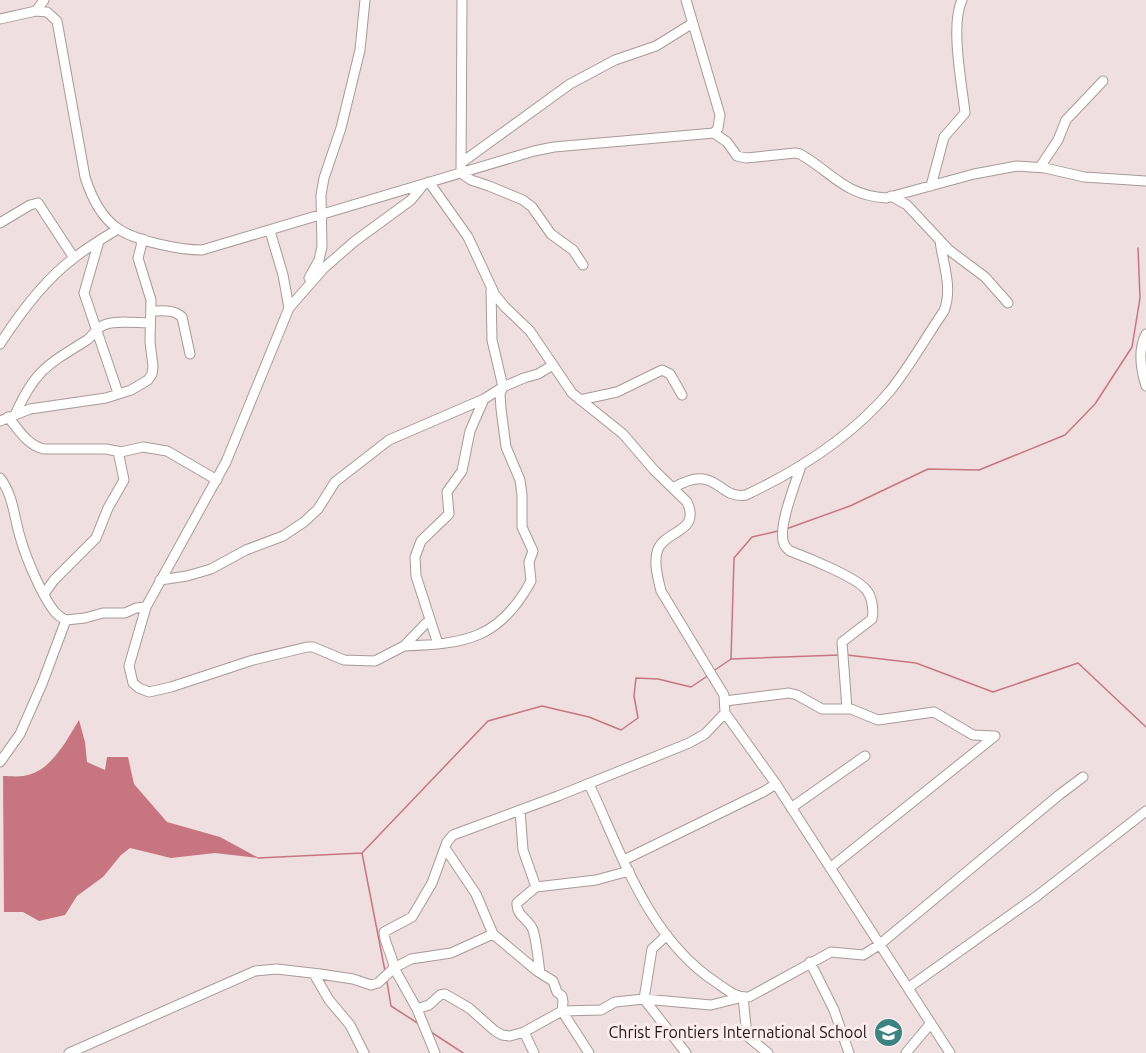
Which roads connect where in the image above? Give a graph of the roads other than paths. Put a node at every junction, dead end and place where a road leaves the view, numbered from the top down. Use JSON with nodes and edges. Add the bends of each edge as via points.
{"nodes":[{"id":1,"x":44,"y":0,"type":"edge"},
{"id":2,"x":365,"y":0,"type":"edge"},
{"id":3,"x":462,"y":0,"type":"edge"},
{"id":4,"x":962,"y":0,"type":"edge"},
{"id":5,"x":689,"y":3,"type":"edge"},
{"id":6,"x":36,"y":11,"type":"junction"},
{"id":7,"x":0,"y":19,"type":"edge"},
{"id":8,"x":693,"y":23,"type":"junction"},
{"id":9,"x":1103,"y":81,"type":"dead end"},
{"id":10,"x":714,"y":133,"type":"junction"},
{"id":11,"x":1040,"y":167,"type":"junction"},
{"id":12,"x":461,"y":168,"type":"junction"},
{"id":13,"x":1146,"y":181,"type":"edge"},
{"id":14,"x":427,"y":183,"type":"junction"},
{"id":15,"x":931,"y":186,"type":"junction"},
{"id":16,"x":891,"y":196,"type":"junction"},
{"id":17,"x":320,"y":215,"type":"junction"},
{"id":18,"x":0,"y":223,"type":"edge"},
{"id":19,"x":118,"y":229,"type":"junction"},
{"id":20,"x":270,"y":231,"type":"junction"},
{"id":21,"x":143,"y":239,"type":"junction"},
{"id":22,"x":99,"y":241,"type":"junction"},
{"id":23,"x":940,"y":241,"type":"junction"},
{"id":24,"x":74,"y":258,"type":"junction"},
{"id":25,"x":583,"y":265,"type":"dead end"},
{"id":26,"x":491,"y":288,"type":"junction"},
{"id":27,"x":298,"y":296,"type":"junction"},
{"id":28,"x":1008,"y":303,"type":"dead end"},
{"id":29,"x":289,"y":308,"type":"junction"},
{"id":30,"x":151,"y":311,"type":"junction"},
{"id":31,"x":150,"y":323,"type":"junction"},
{"id":32,"x":97,"y":329,"type":"junction"},
{"id":33,"x":1146,"y":334,"type":"edge"},
{"id":34,"x":0,"y":344,"type":"edge"},
{"id":35,"x":190,"y":354,"type":"dead end"},
{"id":36,"x":553,"y":365,"type":"junction"},
{"id":37,"x":1146,"y":386,"type":"edge"},
{"id":38,"x":502,"y":387,"type":"junction"},
{"id":39,"x":118,"y":393,"type":"junction"},
{"id":40,"x":682,"y":394,"type":"dead end"},
{"id":41,"x":484,"y":399,"type":"junction"},
{"id":42,"x":580,"y":400,"type":"junction"},
{"id":43,"x":8,"y":418,"type":"edge"},
{"id":44,"x":118,"y":451,"type":"junction"},
{"id":45,"x":801,"y":466,"type":"junction"},
{"id":46,"x":0,"y":478,"type":"edge"},
{"id":47,"x":217,"y":480,"type":"junction"},
{"id":48,"x":673,"y":488,"type":"junction"},
{"id":49,"x":160,"y":580,"type":"junction"},
{"id":50,"x":44,"y":594,"type":"junction"},
{"id":51,"x":146,"y":607,"type":"junction"},
{"id":52,"x":430,"y":619,"type":"junction"},
{"id":53,"x":66,"y":620,"type":"junction"},
{"id":54,"x":438,"y":644,"type":"junction"},
{"id":55,"x":405,"y":646,"type":"junction"},
{"id":56,"x":725,"y":701,"type":"junction"},
{"id":57,"x":847,"y":709,"type":"junction"},
{"id":58,"x":725,"y":713,"type":"junction"},
{"id":59,"x":865,"y":756,"type":"dead end"},
{"id":60,"x":0,"y":762,"type":"edge"},
{"id":61,"x":1083,"y":777,"type":"dead end"},
{"id":62,"x":589,"y":784,"type":"junction"},
{"id":63,"x":776,"y":784,"type":"junction"},
{"id":64,"x":791,"y":808,"type":"junction"},
{"id":65,"x":520,"y":810,"type":"junction"},
{"id":66,"x":1146,"y":811,"type":"edge"},
{"id":67,"x":445,"y":848,"type":"junction"},
{"id":68,"x":624,"y":861,"type":"junction"},
{"id":69,"x":830,"y":868,"type":"junction"},
{"id":70,"x":628,"y":871,"type":"junction"},
{"id":71,"x":536,"y":887,"type":"junction"},
{"id":72,"x":493,"y":934,"type":"junction"},
{"id":73,"x":667,"y":935,"type":"junction"},
{"id":74,"x":879,"y":945,"type":"junction"},
{"id":75,"x":810,"y":962,"type":"junction"},
{"id":76,"x":394,"y":968,"type":"junction"},
{"id":77,"x":540,"y":973,"type":"junction"},
{"id":78,"x":314,"y":974,"type":"junction"},
{"id":79,"x":908,"y":988,"type":"junction"},
{"id":80,"x":743,"y":997,"type":"junction"},
{"id":81,"x":644,"y":999,"type":"junction"},
{"id":82,"x":417,"y":1009,"type":"junction"},
{"id":83,"x":562,"y":1011,"type":"junction"},
{"id":84,"x":931,"y":1023,"type":"junction"},
{"id":85,"x":524,"y":1032,"type":"junction"},
{"id":86,"x":917,"y":1049,"type":"edge"},
{"id":87,"x":80,"y":1051,"type":"edge"},
{"id":88,"x":69,"y":1053,"type":"edge"},
{"id":89,"x":364,"y":1053,"type":"edge"},
{"id":90,"x":435,"y":1053,"type":"edge"},
{"id":91,"x":534,"y":1053,"type":"edge"},
{"id":92,"x":589,"y":1053,"type":"edge"},
{"id":93,"x":686,"y":1053,"type":"edge"},
{"id":94,"x":768,"y":1053,"type":"edge"},
{"id":95,"x":849,"y":1053,"type":"edge"},
{"id":96,"x":906,"y":1053,"type":"edge"},
{"id":97,"x":951,"y":1053,"type":"edge"}],
"edges":[{"from":1,"to":6,"type":"street"},
{"from":2,"to":17,"type":"street","via":[[360,50],[324,178]]},
{"from":3,"to":12,"type":"street"},
{"from":4,"to":15,"type":"street","via":[[957,10],[957,37],[965,113],[945,137]]},
{"from":5,"to":8,"type":"street"},
{"from":6,"to":7,"type":"street"},
{"from":6,"to":19,"type":"street","via":[[47,12],[57,21],[85,177],[91,196]]},
{"from":8,"to":10,"type":"street","via":[[720,115]]},
{"from":8,"to":12,"type":"street","via":[[656,46],[615,60],[570,84]]},
{"from":9,"to":11,"type":"street","via":[[1066,120]]},
{"from":10,"to":12,"type":"street","via":[[554,147]]},
{"from":10,"to":16,"type":"street","via":[[738,156],[795,153],[858,193]]},
{"from":11,"to":13,"type":"street","via":[[1084,177]]},
{"from":11,"to":15,"type":"street","via":[[1017,166]]},
{"from":12,"to":14,"type":"street"},
{"from":12,"to":25,"type":"street","via":[[471,180],[532,207],[551,234],[573,250]]},
{"from":14,"to":17,"type":"street"},
{"from":14,"to":26,"type":"street","via":[[468,237]]},
{"from":14,"to":27,"type":"street","via":[[324,268]]},
{"from":15,"to":16,"type":"street"},
{"from":16,"to":23,"type":"street","via":[[907,205]]},
{"from":17,"to":20,"type":"street"},
{"from":17,"to":27,"type":"street","via":[[319,261]]},
{"from":18,"to":24,"type":"street","via":[[38,203]]},
{"from":19,"to":21,"type":"street"},
{"from":19,"to":22,"type":"street"},
{"from":20,"to":21,"type":"street","via":[[202,250]]},
{"from":20,"to":29,"type":"street"},
{"from":21,"to":30,"type":"street","via":[[138,258]]},
{"from":22,"to":24,"type":"street"},
{"from":22,"to":32,"type":"street","via":[[84,293]]},
{"from":23,"to":28,"type":"street","via":[[985,277]]},
{"from":23,"to":45,"type":"street","via":[[949,291],[944,311],[882,400],[839,439]]},
{"from":24,"to":34,"type":"street","via":[[24,309]]},
{"from":26,"to":36,"type":"street","via":[[505,308],[530,331]]},
{"from":26,"to":38,"type":"street","via":[[492,340]]},
{"from":27,"to":29,"type":"street"},
{"from":29,"to":47,"type":"street"},
{"from":30,"to":31,"type":"street"},
{"from":30,"to":35,"type":"street","via":[[172,311],[182,317]]},
{"from":31,"to":32,"type":"street","via":[[109,323]]},
{"from":31,"to":39,"type":"street","via":[[152,374],[142,384]]},
{"from":32,"to":39,"type":"street"},
{"from":32,"to":43,"type":"street","via":[[90,338],[53,360],[33,380]]},
{"from":33,"to":37,"type":"street","via":[[1140,352]]},
{"from":36,"to":38,"type":"street"},
{"from":36,"to":42,"type":"street"},
{"from":38,"to":41,"type":"street"},
{"from":38,"to":54,"type":"street","via":[[506,447],[520,480],[522,527],[533,551],[529,562],[531,581],[496,627],[466,640]]},
{"from":39,"to":43,"type":"street","via":[[94,401],[37,408]]},
{"from":40,"to":42,"type":"street","via":[[670,374],[662,370],[617,392]]},
{"from":41,"to":49,"type":"street","via":[[389,440],[335,482],[318,509],[283,536],[211,569]]},
{"from":41,"to":52,"type":"street","via":[[470,431],[462,471],[447,492],[449,514],[421,541],[415,557],[416,576]]},
{"from":42,"to":48,"type":"street","via":[[623,434]]},
{"from":43,"to":44,"type":"street","via":[[35,447]]},
{"from":44,"to":47,"type":"street","via":[[143,447],[166,451]]},
{"from":44,"to":50,"type":"street","via":[[124,480],[99,532]]},
{"from":45,"to":48,"type":"street","via":[[746,495],[736,495],[702,478]]},
{"from":45,"to":57,"type":"street","via":[[784,522],[784,544],[790,551],[867,590],[874,612],[872,619],[842,642]]},
{"from":46,"to":50,"type":"street","via":[[11,496],[21,542]]},
{"from":47,"to":49,"type":"street"},
{"from":48,"to":56,"type":"street","via":[[687,502],[689,520],[684,529],[658,549],[661,591]]},
{"from":49,"to":51,"type":"street"},
{"from":50,"to":53,"type":"street","via":[[53,611]]},
{"from":51,"to":53,"type":"street"},
{"from":51,"to":55,"type":"street","via":[[129,666],[134,683],[149,692],[308,647],[361,662],[375,661]]},
{"from":52,"to":54,"type":"street"},
{"from":52,"to":55,"type":"street"},
{"from":53,"to":60,"type":"street","via":[[20,734]]},
{"from":54,"to":55,"type":"street"},
{"from":56,"to":57,"type":"street","via":[[789,693],[822,709]]},
{"from":56,"to":58,"type":"street"},
{"from":57,"to":69,"type":"street","via":[[878,720],[934,712],[974,735],[995,736]]},
{"from":58,"to":62,"type":"street","via":[[689,743]]},
{"from":58,"to":63,"type":"street"},
{"from":59,"to":64,"type":"street"},
{"from":61,"to":74,"type":"street"},
{"from":62,"to":65,"type":"street"},
{"from":62,"to":68,"type":"street"},
{"from":63,"to":64,"type":"street"},
{"from":63,"to":68,"type":"street"},
{"from":64,"to":69,"type":"street"},
{"from":65,"to":67,"type":"street","via":[[453,835]]},
{"from":65,"to":71,"type":"street","via":[[523,850]]},
{"from":66,"to":79,"type":"street","via":[[1037,896]]},
{"from":67,"to":72,"type":"street","via":[[476,894]]},
{"from":67,"to":76,"type":"street","via":[[432,883],[412,917],[384,932]]},
{"from":68,"to":70,"type":"street"},
{"from":69,"to":74,"type":"street"},
{"from":70,"to":71,"type":"street","via":[[596,880]]},
{"from":70,"to":73,"type":"street"},
{"from":71,"to":77,"type":"street","via":[[516,905],[533,930]]},
{"from":72,"to":76,"type":"street","via":[[452,953],[411,959]]},
{"from":72,"to":77,"type":"street"},
{"from":73,"to":80,"type":"street","via":[[684,957]]},
{"from":73,"to":81,"type":"street","via":[[652,949]]},
{"from":74,"to":75,"type":"street","via":[[863,956],[831,952]]},
{"from":74,"to":79,"type":"street"},
{"from":75,"to":80,"type":"street"},
{"from":75,"to":95,"type":"street","via":[[834,1010]]},
{"from":76,"to":78,"type":"street","via":[[371,985]]},
{"from":76,"to":82,"type":"street"},
{"from":77,"to":83,"type":"street","via":[[553,981],[562,996]]},
{"from":78,"to":87,"type":"street","via":[[278,969],[255,971]]},
{"from":78,"to":89,"type":"street","via":[[350,1025]]},
{"from":79,"to":84,"type":"street"},
{"from":80,"to":81,"type":"street","via":[[711,1005]]},
{"from":80,"to":94,"type":"street","via":[[747,1036]]},
{"from":81,"to":83,"type":"street","via":[[615,1002],[601,1010]]},
{"from":81,"to":93,"type":"street"},
{"from":82,"to":85,"type":"street","via":[[445,994],[502,1035]]},
{"from":82,"to":90,"type":"street"},
{"from":83,"to":85,"type":"street"},
{"from":83,"to":92,"type":"street"},
{"from":84,"to":86,"type":"street","via":[[920,1035]]},
{"from":84,"to":97,"type":"street"},
{"from":85,"to":91,"type":"street"},
{"from":86,"to":96,"type":"street"},
{"from":87,"to":88,"type":"street"}]}
